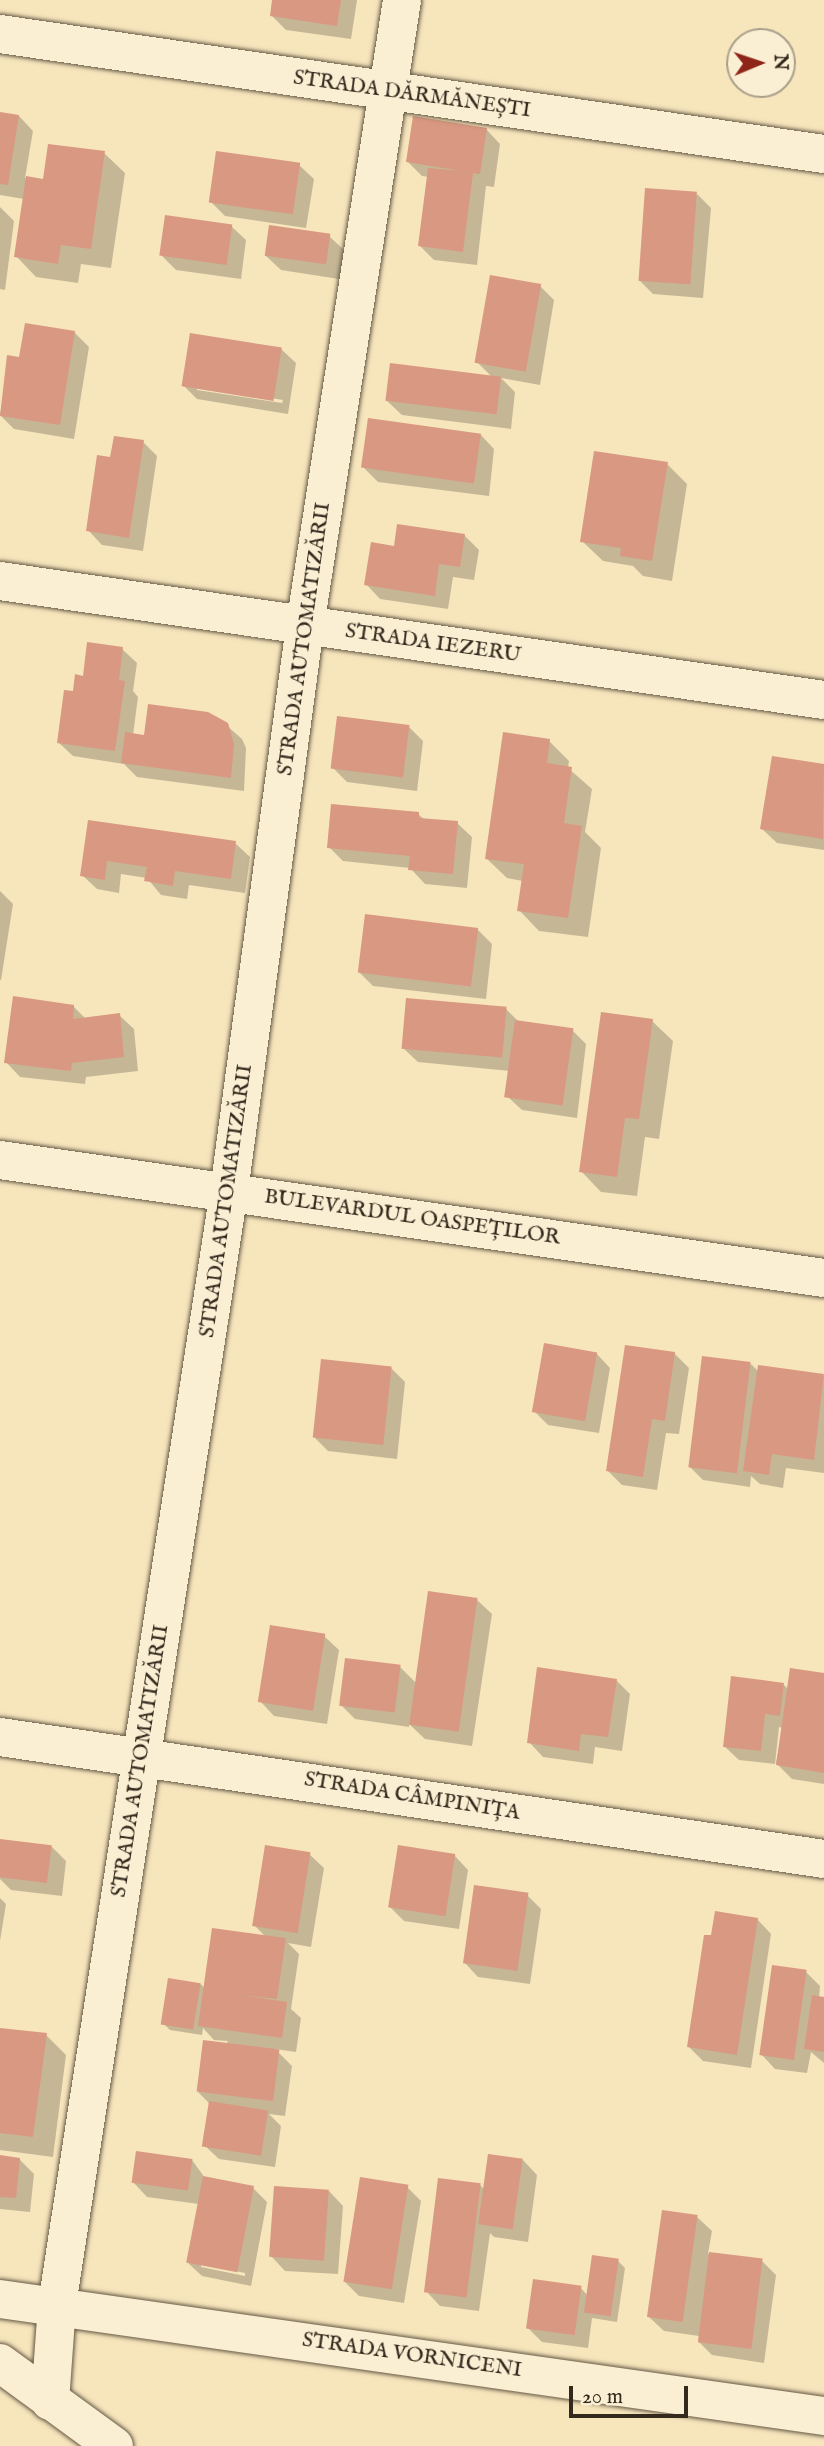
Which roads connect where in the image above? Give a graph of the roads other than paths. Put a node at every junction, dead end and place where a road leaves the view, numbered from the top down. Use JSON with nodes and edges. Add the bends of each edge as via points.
{"nodes":[{"id":1,"x":402,"y":0,"type":"edge"},
{"id":2,"x":0,"y":34,"type":"edge"},
{"id":3,"x":389,"y":92,"type":"junction"},
{"id":4,"x":824,"y":155,"type":"edge"},
{"id":5,"x":0,"y":582,"type":"edge"},
{"id":6,"x":305,"y":626,"type":"junction"},
{"id":7,"x":824,"y":700,"type":"edge"},
{"id":8,"x":0,"y":1160,"type":"edge"},
{"id":9,"x":229,"y":1191,"type":"junction"},
{"id":10,"x":824,"y":1278,"type":"edge"},
{"id":11,"x":0,"y":1737,"type":"edge"},
{"id":12,"x":142,"y":1756,"type":"junction"},
{"id":13,"x":824,"y":1859,"type":"edge"},
{"id":14,"x":0,"y":2299,"type":"edge"},
{"id":15,"x":57,"y":2305,"type":"junction"},
{"id":16,"x":0,"y":2363,"type":"edge"},
{"id":17,"x":51,"y":2401,"type":"junction"},
{"id":18,"x":824,"y":2416,"type":"edge"},
{"id":19,"x":114,"y":2446,"type":"edge"}],
"edges":[{"from":1,"to":3,"type":"street","name":"STRADA AUTOMATIZĂRII"},
{"from":2,"to":3,"type":"street","name":"STRADA DĂRMĂNEȘTI"},
{"from":3,"to":4,"type":"street","name":"STRADA DĂRMĂNEȘTI"},
{"from":3,"to":6,"type":"street","name":"STRADA AUTOMATIZĂRII"},
{"from":5,"to":6,"type":"street","name":"STRADA IEZERU"},
{"from":6,"to":7,"type":"street","name":"STRADA IEZERU"},
{"from":6,"to":9,"type":"street","name":"STRADA AUTOMATIZĂRII"},
{"from":8,"to":9,"type":"street","name":"BULEVARDUL OASPEȚILOR"},
{"from":9,"to":10,"type":"street","name":"BULEVARDUL OASPEȚILOR"},
{"from":9,"to":12,"type":"street","name":"STRADA AUTOMATIZĂRII"},
{"from":11,"to":12,"type":"street","name":"STRADA CÂMPINIȚA"},
{"from":12,"to":13,"type":"street","name":"STRADA CÂMPINIȚA"},
{"from":12,"to":15,"type":"street","name":"STRADA AUTOMATIZĂRII"},
{"from":14,"to":15,"type":"street","name":"STRADA VORNICENI"},
{"from":15,"to":17,"type":"street","name":"STRADA AUTOMATIZĂRII"},
{"from":15,"to":18,"type":"street","name":"STRADA VORNICENI"},
{"from":16,"to":17,"type":"street"},
{"from":17,"to":19,"type":"street"}]}
